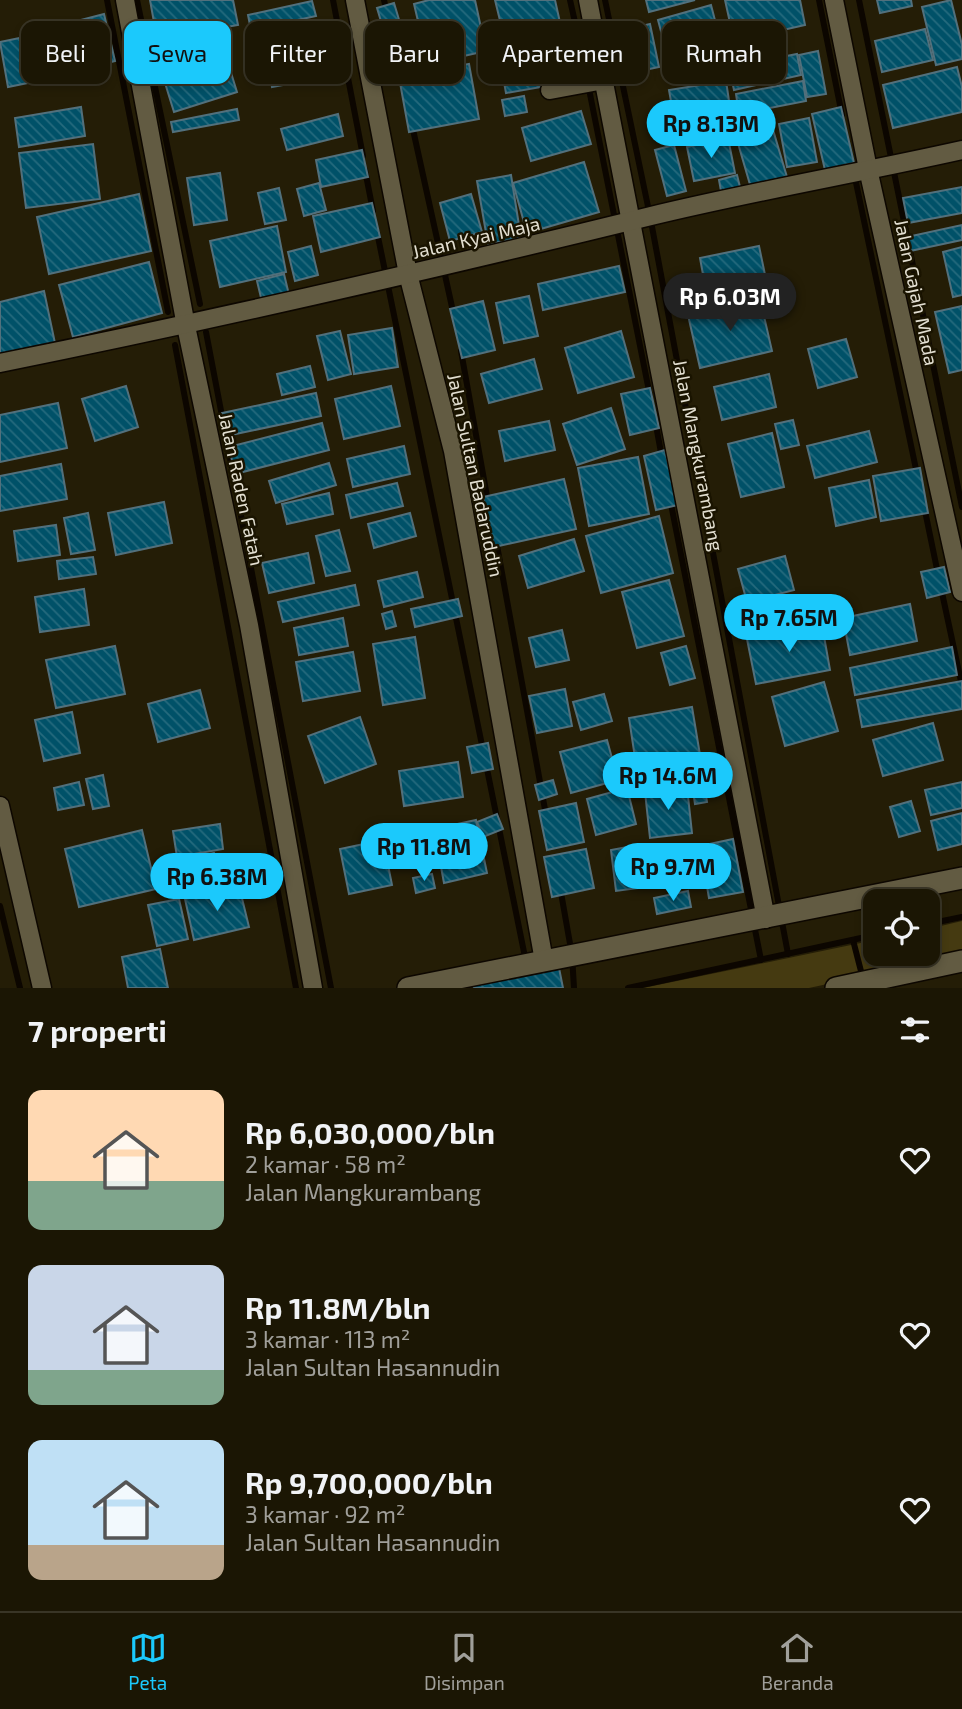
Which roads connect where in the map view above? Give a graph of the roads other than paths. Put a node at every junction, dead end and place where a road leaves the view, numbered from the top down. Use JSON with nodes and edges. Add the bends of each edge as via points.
{"nodes":[{"id":1,"x":125,"y":0,"type":"edge"},
{"id":2,"x":355,"y":0,"type":"edge"},
{"id":3,"x":588,"y":0,"type":"edge"},
{"id":4,"x":834,"y":0,"type":"edge"},
{"id":5,"x":592,"y":21,"type":"edge"},
{"id":6,"x":582,"y":84,"type":"edge"},
{"id":7,"x":605,"y":84,"type":"edge"},
{"id":8,"x":550,"y":90,"type":"dead end"},
{"id":9,"x":962,"y":150,"type":"edge"},
{"id":10,"x":868,"y":169,"type":"junction"},
{"id":11,"x":632,"y":221,"type":"junction"},
{"id":12,"x":408,"y":274,"type":"junction"},
{"id":13,"x":186,"y":326,"type":"junction"},
{"id":14,"x":0,"y":363,"type":"edge"},
{"id":15,"x":962,"y":592,"type":"edge"},
{"id":16,"x":0,"y":806,"type":"edge"},
{"id":17,"x":962,"y":878,"type":"edge"},
{"id":18,"x":766,"y":919,"type":"junction"},
{"id":19,"x":544,"y":961,"type":"junction"},
{"id":20,"x":962,"y":961,"type":"edge"},
{"id":21,"x":903,"y":981,"type":"edge"},
{"id":22,"x":42,"y":988,"type":"edge"},
{"id":23,"x":313,"y":988,"type":"edge"},
{"id":24,"x":408,"y":988,"type":"edge"},
{"id":25,"x":836,"y":988,"type":"edge"}],
"edges":[{"from":1,"to":13,"type":"street","name":"Jalan Raden Fatah"},
{"from":2,"to":12,"type":"street","name":"Jalan Sultan Badaruddin"},
{"from":3,"to":5,"type":"street","name":"Jalan Mangkurambang"},
{"from":4,"to":10,"type":"street","name":"Jalan Gajah Mada"},
{"from":6,"to":8,"type":"street"},
{"from":7,"to":11,"type":"street","name":"Jalan Mangkurambang"},
{"from":9,"to":10,"type":"street","name":"Jalan Kyai Maja"},
{"from":10,"to":11,"type":"street","name":"Jalan Kyai Maja"},
{"from":10,"to":15,"type":"street","name":"Jalan Gajah Mada"},
{"from":11,"to":12,"type":"street","name":"Jalan Kyai Maja"},
{"from":11,"to":18,"type":"street","name":"Jalan Mangkurambang"},
{"from":12,"to":13,"type":"street","name":"Jalan Kyai Maja"},
{"from":12,"to":19,"type":"street","name":"Jalan Sultan Badaruddin","via":[[453,451]]},
{"from":13,"to":14,"type":"street","name":"Jalan Kyai Maja"},
{"from":13,"to":23,"type":"street","name":"Jalan Raden Fatah","via":[[249,625]]},
{"from":16,"to":22,"type":"street"},
{"from":17,"to":18,"type":"street"},
{"from":18,"to":19,"type":"street"},
{"from":19,"to":24,"type":"street"},
{"from":20,"to":21,"type":"street"},
{"from":21,"to":25,"type":"street"}]}
